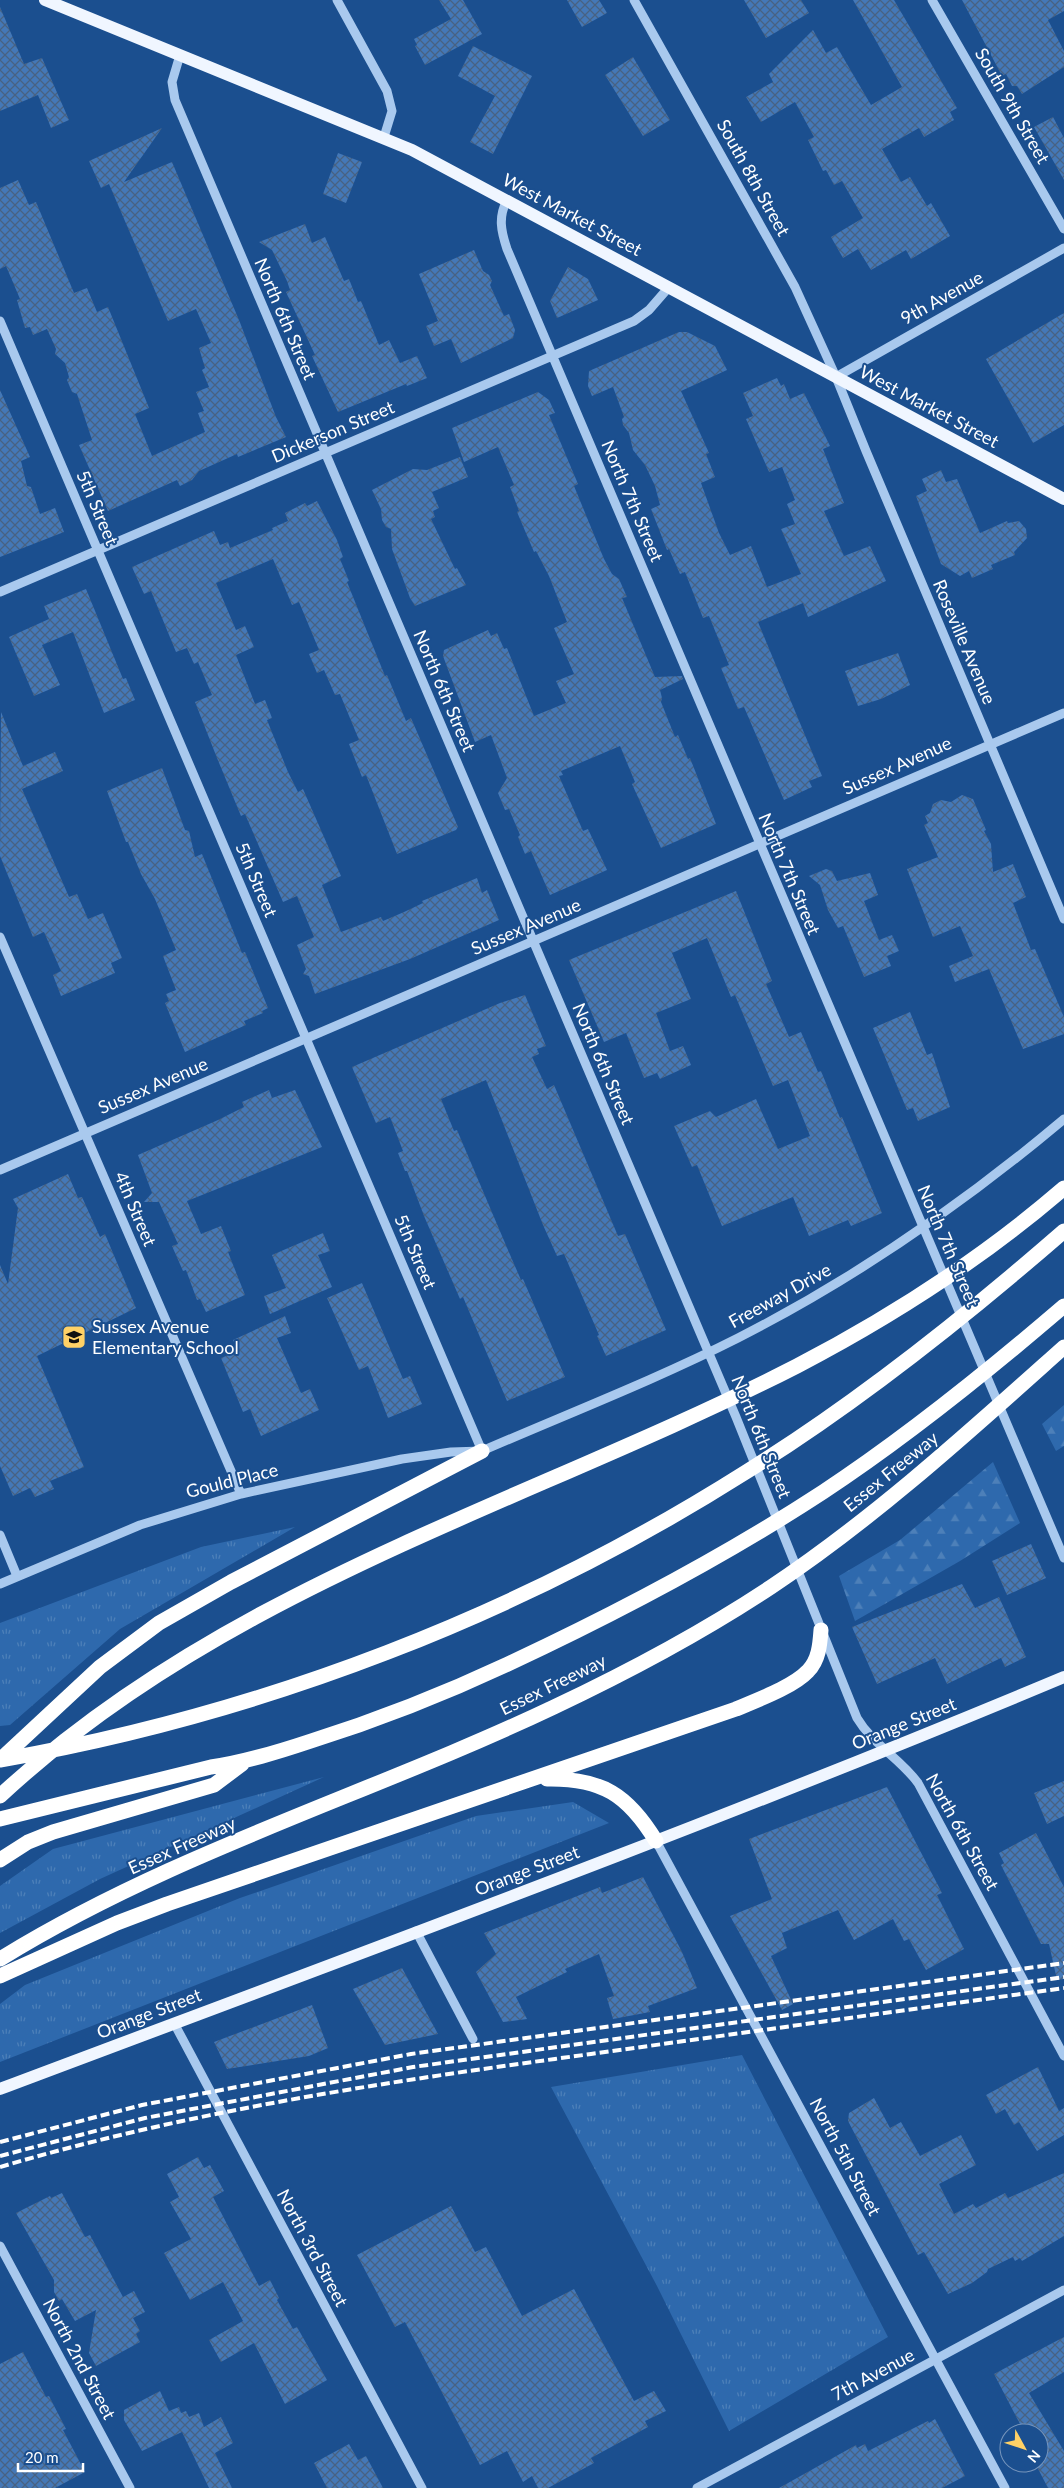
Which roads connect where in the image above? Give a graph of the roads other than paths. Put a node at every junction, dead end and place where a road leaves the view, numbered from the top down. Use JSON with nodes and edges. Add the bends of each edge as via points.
{"nodes":[{"id":1,"x":45,"y":0,"type":"edge"},
{"id":2,"x":337,"y":0,"type":"edge"},
{"id":3,"x":634,"y":0,"type":"edge"},
{"id":4,"x":932,"y":0,"type":"edge"},
{"id":5,"x":180,"y":55,"type":"junction"},
{"id":6,"x":384,"y":137,"type":"junction"},
{"id":7,"x":507,"y":200,"type":"junction"},
{"id":8,"x":1064,"y":229,"type":"edge"},
{"id":9,"x":1064,"y":248,"type":"edge"},
{"id":10,"x":669,"y":287,"type":"junction"},
{"id":11,"x":0,"y":322,"type":"edge"},
{"id":12,"x":553,"y":355,"type":"junction"},
{"id":13,"x":836,"y":377,"type":"junction"},
{"id":14,"x":324,"y":453,"type":"junction"},
{"id":15,"x":1064,"y":499,"type":"edge"},
{"id":16,"x":97,"y":550,"type":"junction"},
{"id":17,"x":0,"y":592,"type":"edge"},
{"id":18,"x":1064,"y":713,"type":"edge"},
{"id":19,"x":991,"y":744,"type":"junction"},
{"id":20,"x":759,"y":844,"type":"junction"},
{"id":21,"x":1064,"y":919,"type":"edge"},
{"id":22,"x":0,"y":936,"type":"edge"},
{"id":23,"x":533,"y":941,"type":"junction"},
{"id":24,"x":306,"y":1039,"type":"junction"},
{"id":25,"x":1064,"y":1119,"type":"edge"},
{"id":26,"x":85,"y":1134,"type":"junction"},
{"id":27,"x":0,"y":1170,"type":"edge"},
{"id":28,"x":1064,"y":1188,"type":"edge"},
{"id":29,"x":923,"y":1230,"type":"junction"},
{"id":30,"x":1064,"y":1231,"type":"edge"},
{"id":31,"x":1064,"y":1306,"type":"edge"},
{"id":32,"x":1064,"y":1347,"type":"edge"},
{"id":33,"x":708,"y":1352,"type":"junction"},
{"id":34,"x":482,"y":1451,"type":"junction"},
{"id":35,"x":241,"y":1494,"type":"junction"},
{"id":36,"x":0,"y":1535,"type":"edge"},
{"id":37,"x":1064,"y":1558,"type":"edge"},
{"id":38,"x":17,"y":1576,"type":"junction"},
{"id":39,"x":0,"y":1584,"type":"edge"},
{"id":40,"x":819,"y":1625,"type":"junction"},
{"id":41,"x":1064,"y":1677,"type":"edge"},
{"id":42,"x":886,"y":1752,"type":"junction"},
{"id":43,"x":0,"y":1760,"type":"edge"},
{"id":44,"x":246,"y":1762,"type":"junction"},
{"id":45,"x":524,"y":1783,"type":"junction"},
{"id":46,"x":0,"y":1796,"type":"edge"},
{"id":47,"x":0,"y":1819,"type":"edge"},
{"id":48,"x":656,"y":1841,"type":"junction"},
{"id":49,"x":0,"y":1860,"type":"edge"},
{"id":50,"x":416,"y":1931,"type":"junction"},
{"id":51,"x":0,"y":1959,"type":"edge"},
{"id":52,"x":0,"y":1976,"type":"edge"},
{"id":53,"x":174,"y":2023,"type":"junction"},
{"id":54,"x":473,"y":2039,"type":"dead end"},
{"id":55,"x":1064,"y":2056,"type":"edge"},
{"id":56,"x":0,"y":2090,"type":"edge"},
{"id":57,"x":0,"y":2246,"type":"edge"},
{"id":58,"x":1064,"y":2290,"type":"edge"},
{"id":59,"x":936,"y":2359,"type":"junction"},
{"id":60,"x":715,"y":2484,"type":"edge"},
{"id":61,"x":130,"y":2488,"type":"edge"},
{"id":62,"x":422,"y":2488,"type":"edge"},
{"id":63,"x":697,"y":2488,"type":"edge"},
{"id":64,"x":1005,"y":2488,"type":"edge"}],
"edges":[{"from":1,"to":5,"type":"main road","name":"West Market Street"},
{"from":2,"to":6,"type":"street","via":[[387,91],[392,110]]},
{"from":3,"to":13,"type":"street","name":"South 8th Street","via":[[788,273]]},
{"from":4,"to":8,"type":"street","name":"South 9th Street"},
{"from":5,"to":6,"type":"main road","name":"West Market Street"},
{"from":5,"to":14,"type":"street","name":"North 6th Street","via":[[172,82],[174,100]]},
{"from":6,"to":7,"type":"main road","name":"West Market Street"},
{"from":7,"to":10,"type":"main road","name":"West Market Street"},
{"from":7,"to":12,"type":"street","name":"North 7th Street","via":[[501,216],[503,237]]},
{"from":9,"to":13,"type":"street","name":"9th Avenue"},
{"from":10,"to":12,"type":"street","name":"Dickerson Street","via":[[650,310],[634,321]]},
{"from":10,"to":13,"type":"main road","name":"West Market Street"},
{"from":11,"to":16,"type":"street","name":"5th Street"},
{"from":12,"to":14,"type":"street","name":"Dickerson Street"},
{"from":12,"to":20,"type":"street","name":"North 7th Street"},
{"from":13,"to":15,"type":"main road","name":"West Market Street"},
{"from":13,"to":19,"type":"street","name":"Roseville Avenue"},
{"from":14,"to":16,"type":"street","name":"Dickerson Street"},
{"from":14,"to":23,"type":"street","name":"North 6th Street"},
{"from":16,"to":17,"type":"street","name":"Dickerson Street"},
{"from":16,"to":24,"type":"street","name":"5th Street"},
{"from":18,"to":19,"type":"street","name":"Sussex Avenue"},
{"from":19,"to":20,"type":"street","name":"Sussex Avenue"},
{"from":19,"to":21,"type":"street","name":"Roseville Avenue"},
{"from":20,"to":23,"type":"street","name":"Sussex Avenue"},
{"from":20,"to":29,"type":"street","name":"North 7th Street"},
{"from":22,"to":26,"type":"street","name":"4th Street"},
{"from":23,"to":24,"type":"street","name":"Sussex Avenue"},
{"from":23,"to":33,"type":"street","name":"North 6th Street"},
{"from":24,"to":26,"type":"street","name":"Sussex Avenue"},
{"from":24,"to":34,"type":"street","name":"5th Street"},
{"from":25,"to":29,"type":"street","name":"Freeway Drive"},
{"from":26,"to":27,"type":"street","name":"Sussex Avenue"},
{"from":26,"to":35,"type":"street","name":"4th Street"},
{"from":28,"to":46,"type":"highway","via":[[935,1284],[800,1364],[309,1588],[208,1642],[49,1752]]},
{"from":29,"to":33,"type":"street","name":"Freeway Drive","via":[[823,1291]]},
{"from":29,"to":37,"type":"street","name":"North 7th Street"},
{"from":30,"to":43,"type":"highway","via":[[928,1344],[773,1455],[662,1522],[541,1585],[398,1648],[287,1688],[137,1732]]},
{"from":31,"to":44,"type":"highway","via":[[954,1398],[874,1457],[784,1517],[660,1589],[554,1643],[455,1688],[344,1731]]},
{"from":32,"to":51,"type":"highway","name":"Essex Freeway","via":[[971,1431],[852,1529],[771,1587],[691,1635],[594,1687],[482,1740],[230,1845],[90,1909]]},
{"from":33,"to":34,"type":"street","name":"Freeway Drive"},
{"from":33,"to":40,"type":"street","name":"North 6th Street"},
{"from":34,"to":35,"type":"street","name":"Gould Place","via":[[402,1459]]},
{"from":34,"to":43,"type":"highway","via":[[180,1611],[113,1656]]},
{"from":35,"to":38,"type":"street","name":"Gould Place","via":[[140,1525]]},
{"from":36,"to":38,"type":"street"},
{"from":38,"to":39,"type":"street","name":"Gould Place"},
{"from":40,"to":42,"type":"street","name":"North 6th Street","via":[[857,1718],[869,1736]]},
{"from":40,"to":45,"type":"highway","via":[[819,1649],[808,1671],[772,1692],[704,1722]]},
{"from":41,"to":42,"type":"main road","name":"Orange Street"},
{"from":42,"to":48,"type":"main road","name":"Orange Street"},
{"from":42,"to":55,"type":"street","name":"North 6th Street","via":[[918,1783]]},
{"from":44,"to":47,"type":"highway","via":[[211,1767]]},
{"from":44,"to":49,"type":"highway","via":[[214,1785],[53,1832],[28,1842]]},
{"from":45,"to":48,"type":"highway","via":[[577,1779],[603,1787],[625,1800]]},
{"from":45,"to":52,"type":"highway","via":[[167,1904]]},
{"from":48,"to":50,"type":"main road","name":"Orange Street"},
{"from":48,"to":59,"type":"street","name":"North 5th Street"},
{"from":50,"to":53,"type":"main road","name":"Orange Street"},
{"from":50,"to":54,"type":"street"},
{"from":53,"to":56,"type":"main road","name":"Orange Street"},
{"from":53,"to":62,"type":"street","name":"North 3rd Street"},
{"from":57,"to":61,"type":"street","name":"North 2nd Street"},
{"from":58,"to":59,"type":"street","name":"7th Avenue"},
{"from":59,"to":60,"type":"street","name":"7th Avenue"},
{"from":59,"to":64,"type":"street","name":"North 5th Street"},
{"from":60,"to":63,"type":"street","name":"7th Avenue"}]}
